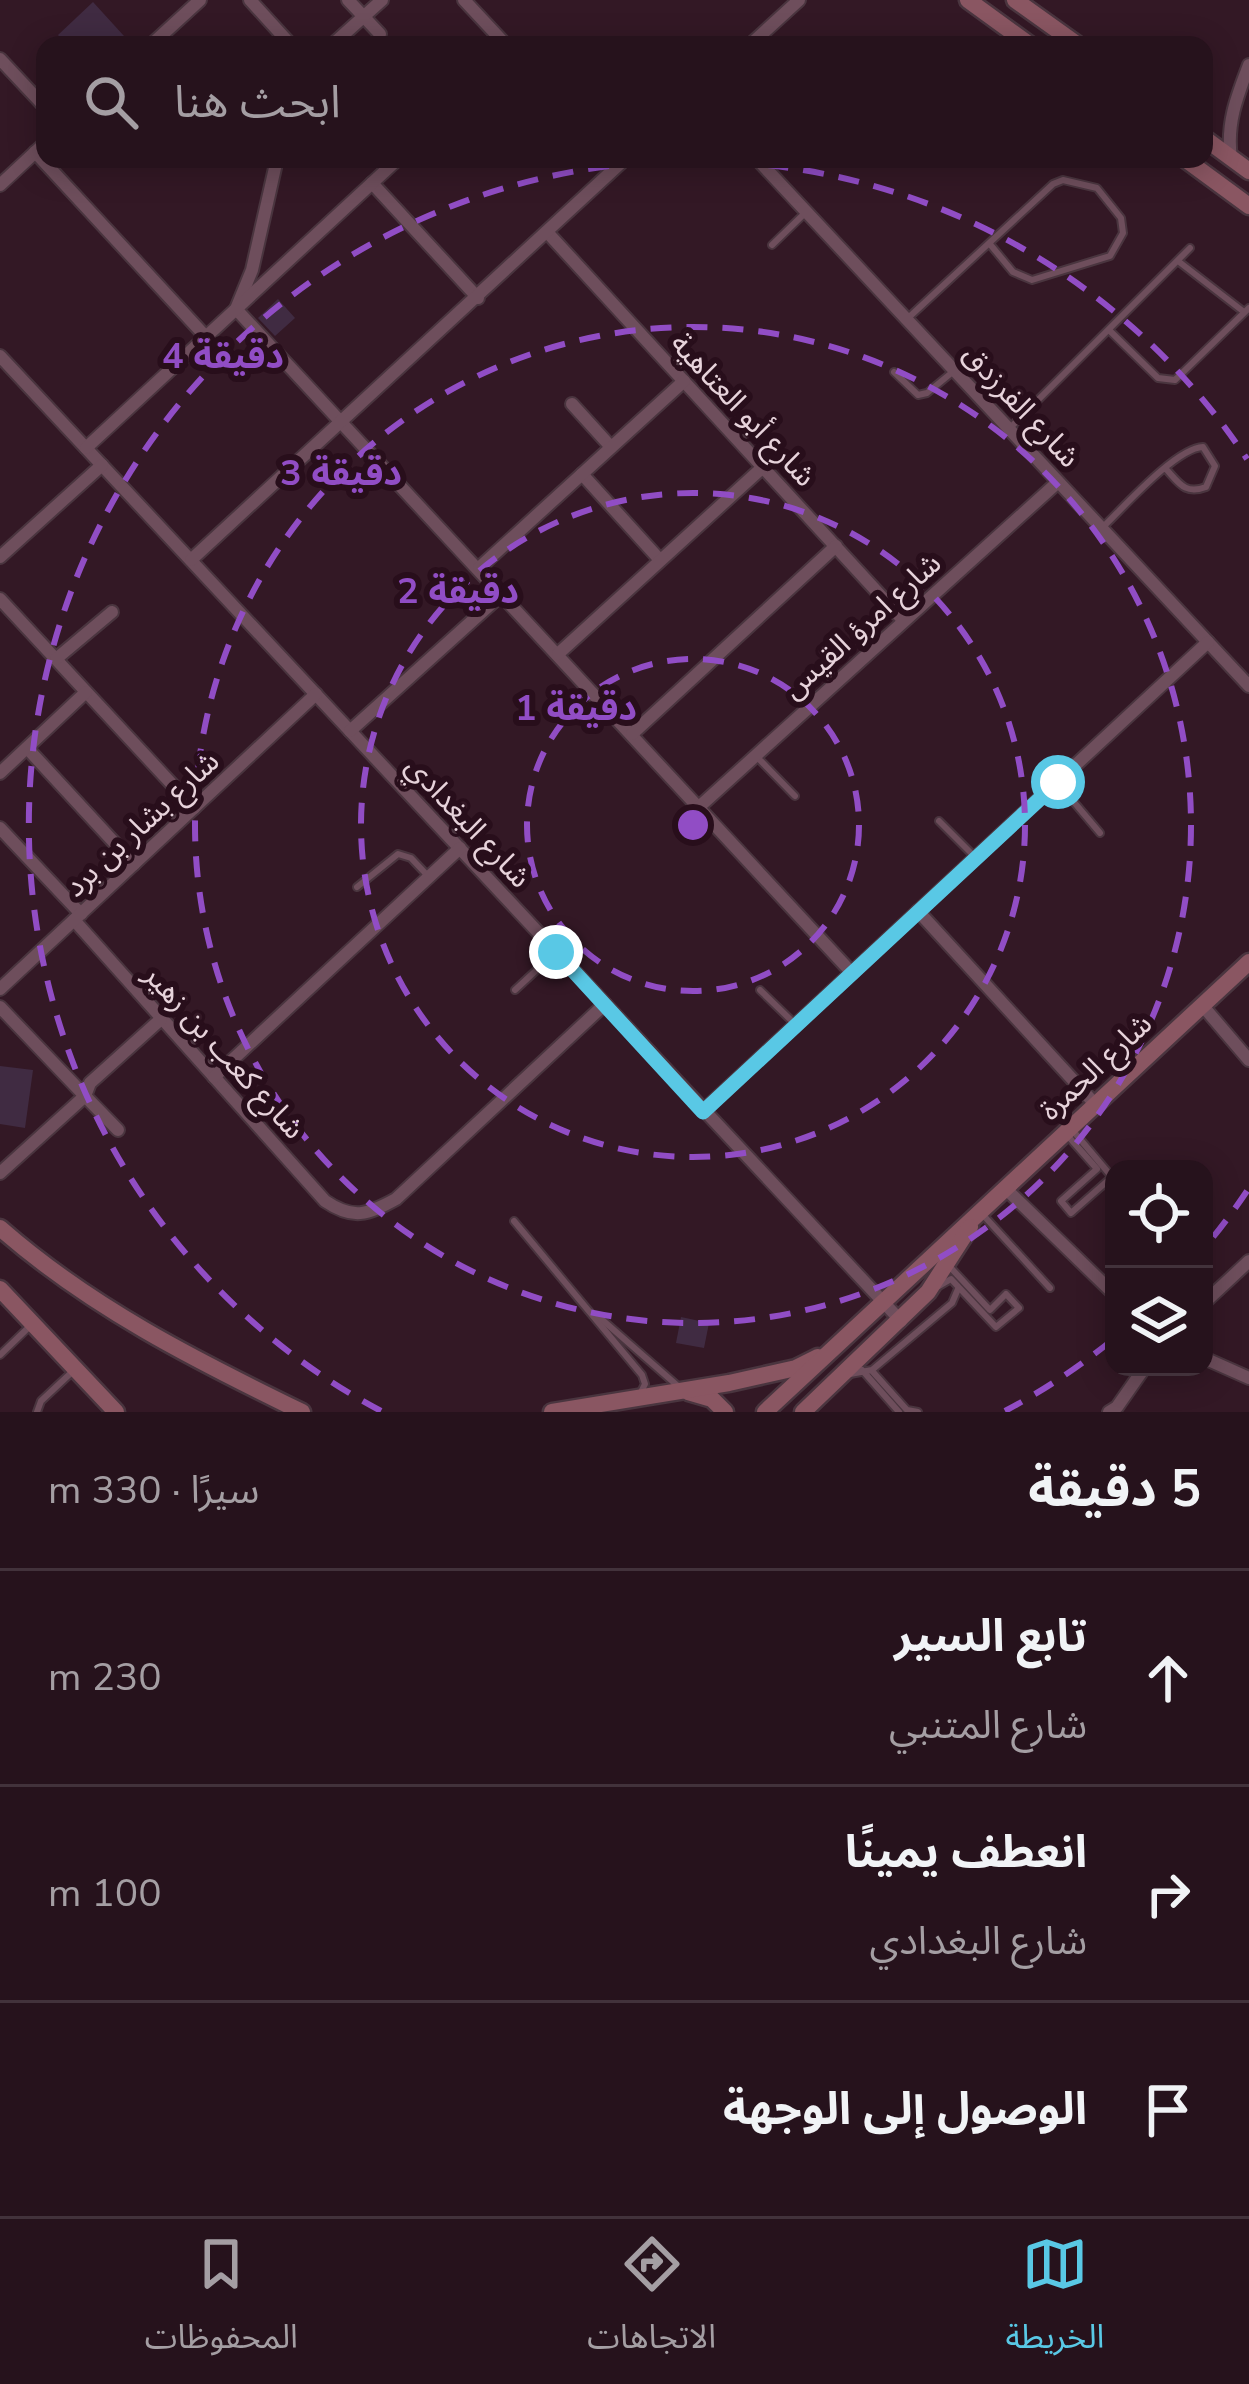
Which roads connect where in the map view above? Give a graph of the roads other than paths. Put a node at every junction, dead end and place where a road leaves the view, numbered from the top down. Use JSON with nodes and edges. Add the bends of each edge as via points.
{"nodes":[{"id":1,"x":200,"y":0,"type":"edge"},
{"id":2,"x":250,"y":0,"type":"edge"},
{"id":3,"x":349,"y":0,"type":"edge"},
{"id":4,"x":382,"y":0,"type":"edge"},
{"id":5,"x":464,"y":0,"type":"edge"},
{"id":6,"x":799,"y":0,"type":"edge"},
{"id":7,"x":968,"y":0,"type":"edge"},
{"id":8,"x":1015,"y":0,"type":"edge"},
{"id":9,"x":364,"y":16,"type":"junction"},
{"id":10,"x":380,"y":34,"type":"dead end"},
{"id":11,"x":161,"y":36,"type":"edge"},
{"id":12,"x":283,"y":36,"type":"edge"},
{"id":13,"x":342,"y":36,"type":"edge"},
{"id":14,"x":498,"y":36,"type":"edge"},
{"id":15,"x":760,"y":36,"type":"edge"},
{"id":16,"x":1018,"y":36,"type":"edge"},
{"id":17,"x":1065,"y":36,"type":"edge"},
{"id":18,"x":0,"y":59,"type":"edge"},
{"id":19,"x":1249,"y":65,"type":"edge"},
{"id":20,"x":36,"y":97,"type":"edge"},
{"id":21,"x":1234,"y":107,"type":"junction"},
{"id":22,"x":1213,"y":130,"type":"edge"},
{"id":23,"x":1213,"y":143,"type":"edge"},
{"id":24,"x":36,"y":151,"type":"edge"},
{"id":25,"x":1231,"y":158,"type":"junction"},
{"id":26,"x":58,"y":168,"type":"edge"},
{"id":27,"x":275,"y":168,"type":"edge"},
{"id":28,"x":388,"y":168,"type":"edge"},
{"id":29,"x":611,"y":168,"type":"edge"},
{"id":30,"x":765,"y":168,"type":"edge"},
{"id":31,"x":1197,"y":168,"type":"edge"},
{"id":32,"x":1249,"y":171,"type":"edge"},
{"id":33,"x":372,"y":183,"type":"junction"},
{"id":34,"x":0,"y":185,"type":"edge"},
{"id":35,"x":1249,"y":206,"type":"edge"},
{"id":36,"x":806,"y":212,"type":"junction"},
{"id":37,"x":547,"y":232,"type":"junction"},
{"id":38,"x":989,"y":243,"type":"junction"},
{"id":39,"x":772,"y":245,"type":"dead end"},
{"id":40,"x":1190,"y":248,"type":"dead end"},
{"id":41,"x":1178,"y":260,"type":"junction"},
{"id":42,"x":478,"y":298,"type":"junction"},
{"id":43,"x":236,"y":309,"type":"junction"},
{"id":44,"x":1247,"y":310,"type":"edge"},
{"id":45,"x":907,"y":319,"type":"junction"},
{"id":46,"x":1109,"y":329,"type":"junction"},
{"id":47,"x":206,"y":337,"type":"junction"},
{"id":48,"x":0,"y":356,"type":"edge"},
{"id":49,"x":955,"y":370,"type":"junction"},
{"id":50,"x":894,"y":372,"type":"dead end"},
{"id":51,"x":684,"y":382,"type":"junction"},
{"id":52,"x":572,"y":404,"type":"dead end"},
{"id":53,"x":343,"y":422,"type":"junction"},
{"id":54,"x":1010,"y":429,"type":"junction"},
{"id":55,"x":611,"y":447,"type":"junction"},
{"id":56,"x":86,"y":448,"type":"junction"},
{"id":57,"x":102,"y":465,"type":"junction"},
{"id":58,"x":763,"y":467,"type":"junction"},
{"id":59,"x":1166,"y":469,"type":"junction"},
{"id":60,"x":582,"y":473,"type":"junction"},
{"id":61,"x":1058,"y":482,"type":"junction"},
{"id":62,"x":1102,"y":528,"type":"junction"},
{"id":63,"x":836,"y":547,"type":"junction"},
{"id":64,"x":0,"y":557,"type":"edge"},
{"id":65,"x":191,"y":560,"type":"junction"},
{"id":66,"x":660,"y":560,"type":"junction"},
{"id":67,"x":479,"y":568,"type":"junction"},
{"id":68,"x":502,"y":594,"type":"junction"},
{"id":69,"x":0,"y":599,"type":"edge"},
{"id":70,"x":112,"y":612,"type":"dead end"},
{"id":71,"x":903,"y":620,"type":"junction"},
{"id":72,"x":1208,"y":642,"type":"junction"},
{"id":73,"x":558,"y":654,"type":"junction"},
{"id":74,"x":56,"y":659,"type":"junction"},
{"id":75,"x":1249,"y":686,"type":"edge"},
{"id":76,"x":86,"y":692,"type":"junction"},
{"id":77,"x":316,"y":694,"type":"junction"},
{"id":78,"x":350,"y":731,"type":"junction"},
{"id":79,"x":632,"y":734,"type":"junction"},
{"id":80,"x":27,"y":748,"type":"junction"},
{"id":81,"x":755,"y":755,"type":"junction"},
{"id":82,"x":0,"y":773,"type":"edge"},
{"id":83,"x":1058,"y":782,"type":"junction"},
{"id":84,"x":795,"y":796,"type":"dead end"},
{"id":85,"x":699,"y":807,"type":"junction"},
{"id":86,"x":194,"y":808,"type":"junction"},
{"id":87,"x":939,"y":821,"type":"dead end"},
{"id":88,"x":0,"y":828,"type":"edge"},
{"id":89,"x":1100,"y":833,"type":"dead end"},
{"id":90,"x":460,"y":848,"type":"junction"},
{"id":91,"x":976,"y":857,"type":"junction"},
{"id":92,"x":134,"y":864,"type":"junction"},
{"id":93,"x":429,"y":877,"type":"junction"},
{"id":94,"x":356,"y":887,"type":"dead end"},
{"id":95,"x":918,"y":911,"type":"junction"},
{"id":96,"x":77,"y":917,"type":"junction"},
{"id":97,"x":556,"y":952,"type":"junction"},
{"id":98,"x":1249,"y":962,"type":"edge"},
{"id":99,"x":852,"y":973,"type":"junction"},
{"id":100,"x":3,"y":979,"type":"edge"},
{"id":101,"x":760,"y":990,"type":"dead end"},
{"id":102,"x":515,"y":991,"type":"dead end"},
{"id":103,"x":605,"y":1004,"type":"junction"},
{"id":104,"x":1202,"y":1005,"type":"junction"},
{"id":105,"x":0,"y":1006,"type":"edge"},
{"id":106,"x":160,"y":1019,"type":"junction"},
{"id":107,"x":796,"y":1024,"type":"junction"},
{"id":108,"x":1249,"y":1060,"type":"edge"},
{"id":109,"x":214,"y":1077,"type":"junction"},
{"id":110,"x":85,"y":1096,"type":"junction"},
{"id":111,"x":1095,"y":1105,"type":"junction"},
{"id":112,"x":703,"y":1112,"type":"junction"},
{"id":113,"x":118,"y":1130,"type":"dead end"},
{"id":114,"x":1068,"y":1130,"type":"junction"},
{"id":115,"x":0,"y":1173,"type":"edge"},
{"id":116,"x":1005,"y":1188,"type":"junction"},
{"id":117,"x":980,"y":1211,"type":"junction"},
{"id":118,"x":514,"y":1221,"type":"dead end"},
{"id":119,"x":0,"y":1228,"type":"edge"},
{"id":120,"x":1249,"y":1262,"type":"edge"},
{"id":121,"x":948,"y":1264,"type":"junction"},
{"id":122,"x":960,"y":1283,"type":"junction"},
{"id":123,"x":1105,"y":1285,"type":"edge"},
{"id":124,"x":1050,"y":1288,"type":"dead end"},
{"id":125,"x":0,"y":1289,"type":"edge"},
{"id":126,"x":928,"y":1292,"type":"junction"},
{"id":127,"x":1213,"y":1295,"type":"edge"},
{"id":128,"x":881,"y":1302,"type":"junction"},
{"id":129,"x":583,"y":1303,"type":"junction"},
{"id":130,"x":901,"y":1322,"type":"junction"},
{"id":131,"x":32,"y":1324,"type":"junction"},
{"id":132,"x":835,"y":1348,"type":"junction"},
{"id":133,"x":0,"y":1355,"type":"edge"},
{"id":134,"x":1213,"y":1362,"type":"edge"},
{"id":135,"x":74,"y":1370,"type":"junction"},
{"id":136,"x":872,"y":1370,"type":"junction"},
{"id":137,"x":853,"y":1373,"type":"junction"},
{"id":138,"x":1139,"y":1376,"type":"edge"},
{"id":139,"x":1249,"y":1378,"type":"edge"},
{"id":140,"x":682,"y":1390,"type":"junction"},
{"id":141,"x":276,"y":1400,"type":"junction"},
{"id":142,"x":632,"y":1402,"type":"junction"},
{"id":143,"x":1116,"y":1410,"type":"edge"},
{"id":144,"x":37,"y":1412,"type":"edge"},
{"id":145,"x":116,"y":1412,"type":"edge"},
{"id":146,"x":302,"y":1412,"type":"edge"},
{"id":147,"x":320,"y":1412,"type":"edge"},
{"id":148,"x":552,"y":1412,"type":"edge"},
{"id":149,"x":725,"y":1412,"type":"edge"},
{"id":150,"x":765,"y":1412,"type":"edge"},
{"id":151,"x":803,"y":1412,"type":"edge"},
{"id":152,"x":898,"y":1412,"type":"edge"},
{"id":153,"x":918,"y":1412,"type":"edge"}],
"edges":[{"from":1,"to":11,"type":"street"},
{"from":2,"to":12,"type":"street"},
{"from":3,"to":9,"type":"street"},
{"from":4,"to":9,"type":"street"},
{"from":5,"to":14,"type":"street"},
{"from":6,"to":15,"type":"street"},
{"from":7,"to":16,"type":"street"},
{"from":8,"to":17,"type":"street"},
{"from":9,"to":10,"type":"street"},
{"from":9,"to":13,"type":"street"},
{"from":18,"to":20,"type":"street"},
{"from":19,"to":21,"type":"street"},
{"from":21,"to":22,"type":"street"},
{"from":21,"to":25,"type":"street"},
{"from":23,"to":25,"type":"street"},
{"from":24,"to":34,"type":"street"},
{"from":25,"to":32,"type":"street"},
{"from":26,"to":47,"type":"street"},
{"from":27,"to":43,"type":"street"},
{"from":28,"to":33,"type":"street"},
{"from":29,"to":37,"type":"street"},
{"from":30,"to":36,"type":"street","name":"شارع الفرزدق"},
{"from":31,"to":35,"type":"street"},
{"from":33,"to":42,"type":"street"},
{"from":33,"to":43,"type":"street"},
{"from":36,"to":39,"type":"lane"},
{"from":36,"to":45,"type":"street","name":"شارع الفرزدق"},
{"from":37,"to":42,"type":"street"},
{"from":37,"to":51,"type":"street","name":"شارع أبو العتاهية"},
{"from":38,"to":38,"type":"lane","via":[[1063,180],[1096,188],[1121,218],[1123,233],[1110,256],[1032,280],[1012,272]]},
{"from":38,"to":45,"type":"lane"},
{"from":40,"to":41,"type":"lane"},
{"from":41,"to":44,"type":"lane"},
{"from":41,"to":46,"type":"lane"},
{"from":42,"to":53,"type":"street"},
{"from":43,"to":47,"type":"street"},
{"from":43,"to":53,"type":"street"},
{"from":44,"to":46,"type":"lane","via":[[1175,380],[1158,378]]},
{"from":45,"to":49,"type":"street","name":"شارع الفرزدق"},
{"from":46,"to":54,"type":"lane"},
{"from":47,"to":56,"type":"street"},
{"from":48,"to":56,"type":"street","name":"شارع البغدادي"},
{"from":49,"to":50,"type":"lane","via":[[918,395]]},
{"from":49,"to":54,"type":"street","name":"شارع الفرزدق"},
{"from":51,"to":55,"type":"street"},
{"from":51,"to":58,"type":"street","name":"شارع أبو العتاهية"},
{"from":52,"to":55,"type":"street"},
{"from":53,"to":65,"type":"street"},
{"from":53,"to":67,"type":"street"},
{"from":54,"to":61,"type":"street","name":"شارع الفرزدق"},
{"from":55,"to":60,"type":"street"},
{"from":56,"to":57,"type":"street","name":"شارع البغدادي"},
{"from":57,"to":64,"type":"street"},
{"from":57,"to":65,"type":"street","name":"شارع البغدادي"},
{"from":58,"to":63,"type":"street","name":"شارع أبو العتاهية"},
{"from":58,"to":66,"type":"street"},
{"from":59,"to":59,"type":"lane","via":[[1195,447],[1204,447],[1215,466],[1206,488],[1195,491]]},
{"from":59,"to":62,"type":"lane"},
{"from":60,"to":66,"type":"street"},
{"from":60,"to":67,"type":"street"},
{"from":61,"to":62,"type":"street","name":"شارع الفرزدق"},
{"from":61,"to":71,"type":"street","name":"شارع امرؤ القيس"},
{"from":62,"to":72,"type":"street","name":"شارع الفرزدق"},
{"from":63,"to":71,"type":"street","name":"شارع أبو العتاهية"},
{"from":63,"to":79,"type":"street"},
{"from":65,"to":77,"type":"street","name":"شارع البغدادي"},
{"from":66,"to":73,"type":"street"},
{"from":67,"to":68,"type":"street"},
{"from":68,"to":73,"type":"street"},
{"from":68,"to":78,"type":"street"},
{"from":69,"to":74,"type":"street"},
{"from":70,"to":74,"type":"street"},
{"from":71,"to":81,"type":"street","name":"شارع امرؤ القيس"},
{"from":72,"to":75,"type":"street","name":"شارع الفرزدق"},
{"from":72,"to":83,"type":"street"},
{"from":73,"to":79,"type":"street"},
{"from":74,"to":76,"type":"street"},
{"from":76,"to":80,"type":"street"},
{"from":76,"to":86,"type":"street"},
{"from":77,"to":78,"type":"street","name":"شارع البغدادي"},
{"from":77,"to":86,"type":"street","name":"شارع بشار بن برد"},
{"from":78,"to":90,"type":"street","name":"شارع البغدادي"},
{"from":79,"to":85,"type":"street"},
{"from":80,"to":82,"type":"street"},
{"from":80,"to":92,"type":"street"},
{"from":81,"to":84,"type":"lane"},
{"from":81,"to":85,"type":"street","name":"شارع امرؤ القيس"},
{"from":83,"to":89,"type":"lane"},
{"from":83,"to":91,"type":"street"},
{"from":85,"to":99,"type":"street"},
{"from":86,"to":92,"type":"street","name":"شارع بشار بن برد"},
{"from":87,"to":91,"type":"lane"},
{"from":88,"to":96,"type":"street","name":"شارع كعب بن زهير"},
{"from":90,"to":93,"type":"street"},
{"from":90,"to":97,"type":"street","name":"شارع البغدادي"},
{"from":91,"to":95,"type":"street"},
{"from":92,"to":96,"type":"street","name":"شارع بشار بن برد"},
{"from":93,"to":94,"type":"lane","via":[[398,854]]},
{"from":93,"to":109,"type":"street"},
{"from":95,"to":99,"type":"street"},
{"from":95,"to":111,"type":"street"},
{"from":96,"to":100,"type":"street","name":"شارع بشار بن برد"},
{"from":96,"to":106,"type":"street","name":"شارع كعب بن زهير"},
{"from":97,"to":102,"type":"lane"},
{"from":97,"to":103,"type":"street","name":"شارع البغدادي"},
{"from":98,"to":104,"type":"street","name":"شارع الحمرة"},
{"from":99,"to":107,"type":"street"},
{"from":101,"to":107,"type":"lane"},
{"from":103,"to":109,"type":"street","name":"شارع كعب بن زهير","via":[[396,1199],[356,1216],[325,1202]]},
{"from":103,"to":112,"type":"street","name":"شارع البغدادي"},
{"from":104,"to":108,"type":"street"},
{"from":104,"to":111,"type":"street","name":"شارع الحمرة"},
{"from":105,"to":110,"type":"street"},
{"from":106,"to":109,"type":"street","name":"شارع كعب بن زهير"},
{"from":106,"to":110,"type":"street","via":[[89,1083]]},
{"from":107,"to":112,"type":"street"},
{"from":110,"to":113,"type":"street"},
{"from":110,"to":115,"type":"street"},
{"from":111,"to":114,"type":"street","name":"شارع الحمرة"},
{"from":112,"to":128,"type":"street","name":"شارع البغدادي"},
{"from":114,"to":114,"type":"lane","via":[[1096,1168],[1061,1201],[1071,1213],[1112,1177]]},
{"from":114,"to":116,"type":"street","name":"شارع الحمرة"},
{"from":116,"to":117,"type":"street","name":"شارع الحمرة"},
{"from":116,"to":123,"type":"street"},
{"from":117,"to":121,"type":"street","name":"شارع الحمرة"},
{"from":117,"to":124,"type":"lane"},
{"from":117,"to":128,"type":"street","name":"شارع الحمرة"},
{"from":118,"to":129,"type":"lane"},
{"from":119,"to":141,"type":"street","via":[[113,1313]]},
{"from":120,"to":127,"type":"street"},
{"from":121,"to":122,"type":"lane"},
{"from":121,"to":126,"type":"street","name":"شارع الحمرة"},
{"from":122,"to":122,"type":"lane","via":[[996,1327],[1019,1308],[1006,1294],[990,1310]]},
{"from":122,"to":126,"type":"lane","via":[[951,1279]]},
{"from":122,"to":136,"type":"lane","via":[[952,1303]]},
{"from":125,"to":131,"type":"street"},
{"from":126,"to":130,"type":"street","name":"شارع الحمرة"},
{"from":128,"to":130,"type":"street","name":"شارع البغدادي"},
{"from":128,"to":132,"type":"street","name":"شارع الحمرة"},
{"from":129,"to":140,"type":"lane"},
{"from":129,"to":142,"type":"lane","via":[[642,1375]]},
{"from":130,"to":137,"type":"street","name":"شارع الحمرة"},
{"from":131,"to":133,"type":"lane"},
{"from":131,"to":135,"type":"street"},
{"from":132,"to":140,"type":"street","via":[[784,1371]]},
{"from":132,"to":150,"type":"street","name":"شارع الحمرة"},
{"from":134,"to":139,"type":"street"},
{"from":135,"to":144,"type":"lane"},
{"from":135,"to":145,"type":"street"},
{"from":136,"to":137,"type":"lane"},
{"from":136,"to":153,"type":"lane"},
{"from":137,"to":151,"type":"street","name":"شارع الحمرة"},
{"from":137,"to":152,"type":"lane"},
{"from":138,"to":143,"type":"street"},
{"from":140,"to":142,"type":"street"},
{"from":140,"to":149,"type":"street"},
{"from":141,"to":146,"type":"street"},
{"from":141,"to":147,"type":"street"},
{"from":142,"to":148,"type":"street"}]}
